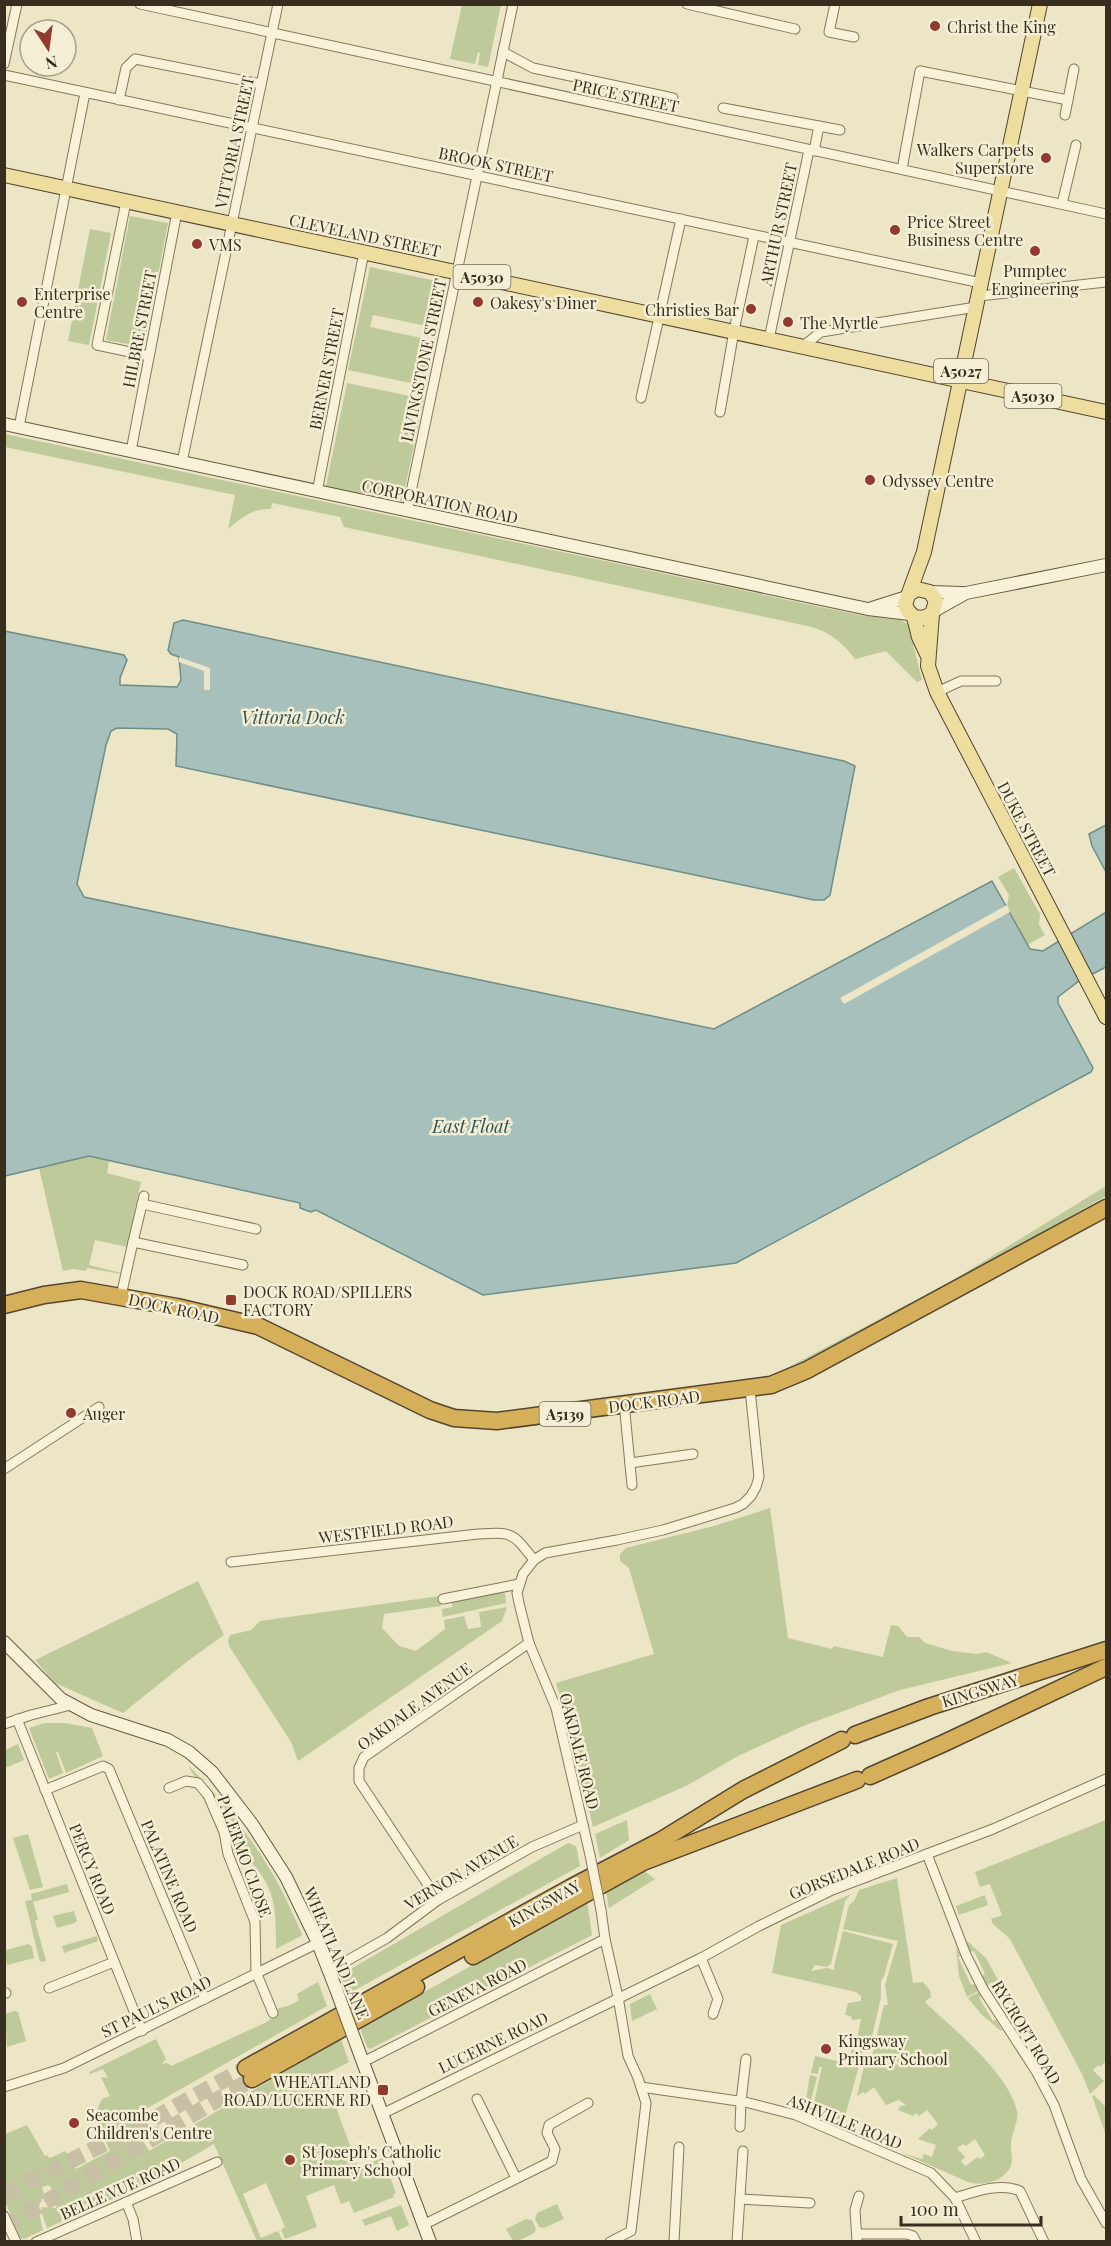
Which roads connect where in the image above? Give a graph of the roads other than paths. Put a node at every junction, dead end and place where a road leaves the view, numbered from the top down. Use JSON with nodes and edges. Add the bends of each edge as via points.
{"nodes":[{"id":1,"x":17,"y":4,"type":"edge"},
{"id":2,"x":140,"y":4,"type":"edge"},
{"id":3,"x":278,"y":4,"type":"edge"},
{"id":4,"x":513,"y":4,"type":"edge"},
{"id":5,"x":687,"y":4,"type":"edge"},
{"id":6,"x":835,"y":4,"type":"edge"},
{"id":7,"x":1040,"y":4,"type":"edge"},
{"id":8,"x":720,"y":8,"type":"edge"},
{"id":9,"x":795,"y":29,"type":"dead end"},
{"id":10,"x":272,"y":33,"type":"junction"},
{"id":11,"x":854,"y":37,"type":"dead end"},
{"id":12,"x":503,"y":52,"type":"junction"},
{"id":13,"x":4,"y":64,"type":"edge"},
{"id":14,"x":1074,"y":69,"type":"dead end"},
{"id":15,"x":4,"y":75,"type":"edge"},
{"id":16,"x":496,"y":82,"type":"junction"},
{"id":17,"x":261,"y":84,"type":"junction"},
{"id":18,"x":1023,"y":92,"type":"junction"},
{"id":19,"x":85,"y":93,"type":"junction"},
{"id":20,"x":674,"y":98,"type":"dead end"},
{"id":21,"x":119,"y":100,"type":"junction"},
{"id":22,"x":1068,"y":100,"type":"junction"},
{"id":23,"x":723,"y":108,"type":"dead end"},
{"id":24,"x":1065,"y":115,"type":"dead end"},
{"id":25,"x":819,"y":126,"type":"junction"},
{"id":26,"x":252,"y":128,"type":"junction"},
{"id":27,"x":840,"y":130,"type":"dead end"},
{"id":28,"x":1076,"y":145,"type":"dead end"},
{"id":29,"x":812,"y":150,"type":"junction"},
{"id":30,"x":902,"y":169,"type":"junction"},
{"id":31,"x":4,"y":175,"type":"edge"},
{"id":32,"x":477,"y":175,"type":"junction"},
{"id":33,"x":66,"y":189,"type":"junction"},
{"id":34,"x":1001,"y":191,"type":"junction"},
{"id":35,"x":126,"y":202,"type":"junction"},
{"id":36,"x":1062,"y":204,"type":"junction"},
{"id":37,"x":177,"y":212,"type":"junction"},
{"id":38,"x":1107,"y":214,"type":"edge"},
{"id":39,"x":681,"y":219,"type":"junction"},
{"id":40,"x":232,"y":224,"type":"junction"},
{"id":41,"x":754,"y":236,"type":"junction"},
{"id":42,"x":789,"y":243,"type":"junction"},
{"id":43,"x":364,"y":252,"type":"junction"},
{"id":44,"x":457,"y":271,"type":"junction"},
{"id":45,"x":1107,"y":282,"type":"edge"},
{"id":46,"x":979,"y":295,"type":"junction"},
{"id":47,"x":659,"y":315,"type":"junction"},
{"id":48,"x":734,"y":331,"type":"junction"},
{"id":49,"x":769,"y":339,"type":"junction"},
{"id":50,"x":803,"y":346,"type":"junction"},
{"id":51,"x":149,"y":356,"type":"junction"},
{"id":52,"x":959,"y":380,"type":"junction"},
{"id":53,"x":641,"y":398,"type":"dead end"},
{"id":54,"x":720,"y":412,"type":"dead end"},
{"id":55,"x":1107,"y":412,"type":"edge"},
{"id":56,"x":4,"y":424,"type":"edge"},
{"id":57,"x":20,"y":427,"type":"junction"},
{"id":58,"x":131,"y":451,"type":"junction"},
{"id":59,"x":182,"y":462,"type":"junction"},
{"id":60,"x":317,"y":492,"type":"junction"},
{"id":61,"x":407,"y":511,"type":"junction"},
{"id":62,"x":924,"y":552,"type":"junction"},
{"id":63,"x":1107,"y":565,"type":"edge"},
{"id":64,"x":929,"y":591,"type":"junction"},
{"id":65,"x":966,"y":593,"type":"junction"},
{"id":66,"x":908,"y":595,"type":"junction"},
{"id":67,"x":868,"y":609,"type":"junction"},
{"id":68,"x":933,"y":612,"type":"junction"},
{"id":69,"x":912,"y":616,"type":"junction"},
{"id":70,"x":927,"y":654,"type":"junction"},
{"id":71,"x":996,"y":681,"type":"dead end"},
{"id":72,"x":937,"y":692,"type":"junction"},
{"id":73,"x":1107,"y":1017,"type":"edge"},
{"id":74,"x":1107,"y":1208,"type":"edge"},
{"id":75,"x":256,"y":1229,"type":"dead end"},
{"id":76,"x":133,"y":1242,"type":"junction"},
{"id":77,"x":243,"y":1265,"type":"dead end"},
{"id":78,"x":121,"y":1296,"type":"junction"},
{"id":79,"x":4,"y":1305,"type":"edge"},
{"id":80,"x":750,"y":1389,"type":"junction"},
{"id":81,"x":624,"y":1403,"type":"junction"},
{"id":82,"x":99,"y":1407,"type":"dead end"},
{"id":83,"x":693,"y":1454,"type":"dead end"},
{"id":84,"x":630,"y":1462,"type":"junction"},
{"id":85,"x":4,"y":1468,"type":"edge"},
{"id":86,"x":632,"y":1485,"type":"dead end"},
{"id":87,"x":534,"y":1560,"type":"junction"},
{"id":88,"x":231,"y":1562,"type":"dead end"},
{"id":89,"x":519,"y":1584,"type":"junction"},
{"id":90,"x":443,"y":1599,"type":"dead end"},
{"id":91,"x":4,"y":1642,"type":"edge"},
{"id":92,"x":530,"y":1643,"type":"junction"},
{"id":93,"x":1107,"y":1644,"type":"edge"},
{"id":94,"x":1107,"y":1650,"type":"edge"},
{"id":95,"x":1069,"y":1662,"type":"junction"},
{"id":96,"x":1107,"y":1667,"type":"edge"},
{"id":97,"x":1107,"y":1674,"type":"edge"},
{"id":98,"x":1077,"y":1681,"type":"junction"},
{"id":99,"x":71,"y":1705,"type":"junction"},
{"id":100,"x":17,"y":1719,"type":"junction"},
{"id":101,"x":4,"y":1724,"type":"edge"},
{"id":102,"x":1107,"y":1779,"type":"edge"},
{"id":103,"x":169,"y":1788,"type":"dead end"},
{"id":104,"x":45,"y":1790,"type":"junction"},
{"id":105,"x":583,"y":1825,"type":"junction"},
{"id":106,"x":927,"y":1854,"type":"junction"},
{"id":107,"x":438,"y":1900,"type":"junction"},
{"id":108,"x":605,"y":1939,"type":"junction"},
{"id":109,"x":318,"y":1943,"type":"junction"},
{"id":110,"x":701,"y":1958,"type":"junction"},
{"id":111,"x":114,"y":1962,"type":"junction"},
{"id":112,"x":329,"y":1971,"type":"junction"},
{"id":113,"x":256,"y":1972,"type":"junction"},
{"id":114,"x":49,"y":1988,"type":"dead end"},
{"id":115,"x":618,"y":1997,"type":"junction"},
{"id":116,"x":205,"y":1999,"type":"junction"},
{"id":117,"x":273,"y":2013,"type":"dead end"},
{"id":118,"x":713,"y":2014,"type":"dead end"},
{"id":119,"x":142,"y":2031,"type":"junction"},
{"id":120,"x":362,"y":2059,"type":"junction"},
{"id":121,"x":746,"y":2059,"type":"dead end"},
{"id":122,"x":4,"y":2087,"type":"edge"},
{"id":123,"x":641,"y":2087,"type":"junction"},
{"id":124,"x":477,"y":2099,"type":"dead end"},
{"id":125,"x":741,"y":2101,"type":"junction"},
{"id":126,"x":588,"y":2103,"type":"dead end"},
{"id":127,"x":382,"y":2114,"type":"junction"},
{"id":128,"x":740,"y":2127,"type":"dead end"},
{"id":129,"x":679,"y":2147,"type":"dead end"},
{"id":130,"x":743,"y":2151,"type":"dead end"},
{"id":131,"x":217,"y":2162,"type":"dead end"},
{"id":132,"x":516,"y":2178,"type":"junction"},
{"id":133,"x":860,"y":2196,"type":"dead end"},
{"id":134,"x":955,"y":2198,"type":"junction"},
{"id":135,"x":740,"y":2199,"type":"junction"},
{"id":136,"x":126,"y":2202,"type":"junction"},
{"id":137,"x":810,"y":2203,"type":"dead end"},
{"id":138,"x":4,"y":2216,"type":"edge"},
{"id":139,"x":1107,"y":2223,"type":"edge"},
{"id":140,"x":423,"y":2225,"type":"junction"},
{"id":141,"x":857,"y":2238,"type":"edge"},
{"id":142,"x":916,"y":2240,"type":"edge"},
{"id":143,"x":16,"y":2241,"type":"edge"},
{"id":144,"x":36,"y":2241,"type":"edge"},
{"id":145,"x":137,"y":2241,"type":"edge"},
{"id":146,"x":430,"y":2241,"type":"edge"},
{"id":147,"x":610,"y":2241,"type":"edge"},
{"id":148,"x":674,"y":2241,"type":"edge"},
{"id":149,"x":737,"y":2241,"type":"edge"},
{"id":150,"x":976,"y":2241,"type":"edge"},
{"id":151,"x":1044,"y":2241,"type":"edge"}],
"edges":[{"from":1,"to":13,"type":"street"},
{"from":2,"to":10,"type":"street","name":"PRICE STREET"},
{"from":3,"to":10,"type":"street","name":"VITTORIA STREET"},
{"from":4,"to":12,"type":"street","name":"LIVINGSTONE STREET"},
{"from":5,"to":8,"type":"street"},
{"from":6,"to":11,"type":"street","via":[[829,32]]},
{"from":7,"to":18,"type":"main road","number":"A5027"},
{"from":8,"to":9,"type":"street"},
{"from":10,"to":16,"type":"street","name":"PRICE STREET"},
{"from":10,"to":17,"type":"street","name":"VITTORIA STREET"},
{"from":12,"to":16,"type":"street","name":"LIVINGSTONE STREET"},
{"from":12,"to":20,"type":"street","via":[[533,68]]},
{"from":14,"to":22,"type":"street"},
{"from":15,"to":19,"type":"street","name":"BROOK STREET"},
{"from":16,"to":29,"type":"street","name":"PRICE STREET"},
{"from":16,"to":32,"type":"street","name":"LIVINGSTONE STREET"},
{"from":17,"to":21,"type":"street","via":[[135,59],[126,68]]},
{"from":17,"to":26,"type":"street","name":"VITTORIA STREET"},
{"from":18,"to":22,"type":"street"},
{"from":18,"to":30,"type":"street","via":[[920,71]]},
{"from":18,"to":34,"type":"main road","number":"A5027"},
{"from":19,"to":21,"type":"street","name":"BROOK STREET"},
{"from":19,"to":33,"type":"street"},
{"from":21,"to":26,"type":"street","name":"BROOK STREET"},
{"from":22,"to":24,"type":"street"},
{"from":23,"to":25,"type":"street"},
{"from":25,"to":27,"type":"street"},
{"from":25,"to":29,"type":"street","name":"ARTHUR STREET"},
{"from":26,"to":32,"type":"street","name":"BROOK STREET"},
{"from":26,"to":40,"type":"street","name":"VITTORIA STREET"},
{"from":28,"to":36,"type":"street"},
{"from":29,"to":30,"type":"street","name":"PRICE STREET"},
{"from":29,"to":42,"type":"street","name":"ARTHUR STREET"},
{"from":30,"to":34,"type":"street","name":"PRICE STREET"},
{"from":31,"to":33,"type":"main road","name":"CLEVELAND STREET","number":"A5030"},
{"from":32,"to":39,"type":"street","name":"BROOK STREET"},
{"from":32,"to":44,"type":"street","name":"LIVINGSTONE STREET"},
{"from":33,"to":35,"type":"main road","name":"CLEVELAND STREET","number":"A5030"},
{"from":33,"to":57,"type":"street"},
{"from":34,"to":36,"type":"street","name":"PRICE STREET"},
{"from":34,"to":46,"type":"main road","number":"A5027"},
{"from":35,"to":37,"type":"main road","name":"CLEVELAND STREET","number":"A5030"},
{"from":35,"to":51,"type":"street","via":[[97,345]]},
{"from":36,"to":38,"type":"street","name":"PRICE STREET"},
{"from":37,"to":40,"type":"main road","name":"CLEVELAND STREET","number":"A5030"},
{"from":37,"to":51,"type":"street","name":"HILBRE STREET"},
{"from":39,"to":41,"type":"street","name":"BROOK STREET"},
{"from":39,"to":47,"type":"street"},
{"from":40,"to":43,"type":"main road","name":"CLEVELAND STREET","number":"A5030"},
{"from":40,"to":59,"type":"street","name":"VITTORIA STREET"},
{"from":41,"to":42,"type":"street","name":"BROOK STREET"},
{"from":41,"to":48,"type":"street"},
{"from":42,"to":46,"type":"street","name":"BROOK STREET"},
{"from":42,"to":49,"type":"street","name":"ARTHUR STREET"},
{"from":43,"to":44,"type":"main road","name":"CLEVELAND STREET","number":"A5030"},
{"from":43,"to":60,"type":"street","name":"BERNER STREET"},
{"from":44,"to":47,"type":"main road","name":"CLEVELAND STREET","number":"A5030"},
{"from":44,"to":61,"type":"street","name":"LIVINGSTONE STREET"},
{"from":45,"to":46,"type":"street"},
{"from":46,"to":50,"type":"street","via":[[821,332]]},
{"from":46,"to":52,"type":"main road","number":"A5027"},
{"from":47,"to":48,"type":"main road","name":"CLEVELAND STREET","number":"A5030"},
{"from":47,"to":53,"type":"street"},
{"from":48,"to":49,"type":"main road","name":"CLEVELAND STREET","number":"A5030"},
{"from":48,"to":54,"type":"street"},
{"from":49,"to":50,"type":"main road","name":"CLEVELAND STREET","number":"A5030"},
{"from":50,"to":52,"type":"main road","name":"CLEVELAND STREET","number":"A5030"},
{"from":51,"to":58,"type":"street","name":"HILBRE STREET"},
{"from":52,"to":55,"type":"main road","name":"CLEVELAND STREET","number":"A5030"},
{"from":52,"to":62,"type":"main road","number":"A5027"},
{"from":56,"to":57,"type":"main road","name":"CORPORATION ROAD"},
{"from":57,"to":58,"type":"main road","name":"CORPORATION ROAD"},
{"from":58,"to":59,"type":"main road","name":"CORPORATION ROAD"},
{"from":59,"to":60,"type":"main road","name":"CORPORATION ROAD"},
{"from":60,"to":61,"type":"main road","name":"CORPORATION ROAD"},
{"from":61,"to":67,"type":"main road","name":"CORPORATION ROAD"},
{"from":62,"to":64,"type":"main road","number":"A5027"},
{"from":62,"to":66,"type":"main road","number":"A5027"},
{"from":63,"to":65,"type":"main road"},
{"from":64,"to":65,"type":"main road"},
{"from":64,"to":66,"type":"main road","via":[[917,589]]},
{"from":64,"to":68,"type":"main road","via":[[936,601]]},
{"from":65,"to":68,"type":"main road"},
{"from":66,"to":67,"type":"main road","name":"CORPORATION ROAD"},
{"from":66,"to":69,"type":"main road","via":[[906,607]]},
{"from":67,"to":69,"type":"main road","name":"CORPORATION ROAD"},
{"from":68,"to":69,"type":"main road","via":[[923,618]]},
{"from":68,"to":70,"type":"main road","name":"DUKE STREET"},
{"from":69,"to":70,"type":"main road","name":"DUKE STREET"},
{"from":70,"to":72,"type":"main road","name":"DUKE STREET"},
{"from":71,"to":72,"type":"street","via":[[961,681]]},
{"from":72,"to":73,"type":"main road","name":"DUKE STREET"},
{"from":74,"to":80,"type":"highway","name":"DOCK ROAD","number":"A5139","via":[[807,1370]]},
{"from":75,"to":76,"type":"street","via":[[143,1200]]},
{"from":76,"to":77,"type":"street"},
{"from":76,"to":78,"type":"street"},
{"from":78,"to":79,"type":"highway","name":"DOCK ROAD","number":"A5139","via":[[81,1290],[44,1294]]},
{"from":78,"to":81,"type":"highway","name":"DOCK ROAD","number":"A5139","via":[[258,1326],[453,1418],[497,1421]]},
{"from":80,"to":81,"type":"highway","name":"DOCK ROAD","number":"A5139"},
{"from":80,"to":87,"type":"street","via":[[759,1477],[743,1504],[663,1530],[560,1549]]},
{"from":81,"to":84,"type":"street"},
{"from":82,"to":85,"type":"street"},
{"from":83,"to":84,"type":"street"},
{"from":84,"to":86,"type":"street"},
{"from":87,"to":88,"type":"street","name":"WESTFIELD ROAD","via":[[504,1532]]},
{"from":87,"to":89,"type":"street"},
{"from":89,"to":90,"type":"street"},
{"from":89,"to":92,"type":"street","name":"OAKDALE ROAD","via":[[517,1593]]},
{"from":91,"to":99,"type":"main road","name":"WHEATLAND LANE"},
{"from":92,"to":105,"type":"street","name":"OAKDALE ROAD","via":[[556,1708]]},
{"from":92,"to":107,"type":"street","name":"OAKDALE AVENUE","via":[[364,1757],[359,1768],[359,1781]]},
{"from":93,"to":95,"type":"highway"},
{"from":94,"to":95,"type":"highway","name":"KINGSWAY"},
{"from":95,"to":98,"type":"highway","name":"KINGSWAY","via":[[848,1738],[743,1790],[249,2074],[643,1863],[864,1778]]},
{"from":96,"to":98,"type":"highway","name":"KINGSWAY"},
{"from":97,"to":98,"type":"highway"},
{"from":99,"to":100,"type":"street"},
{"from":99,"to":109,"type":"main road","name":"WHEATLAND LANE","via":[[168,1740],[212,1772],[286,1877]]},
{"from":100,"to":101,"type":"street"},
{"from":100,"to":104,"type":"street","name":"PERCY ROAD"},
{"from":102,"to":106,"type":"street","name":"GORSEDALE ROAD"},
{"from":103,"to":113,"type":"street","name":"PALERMO CLOSE","via":[[186,1781],[198,1783],[208,1795],[255,1922]]},
{"from":104,"to":111,"type":"street","name":"PERCY ROAD"},
{"from":104,"to":116,"type":"street","name":"PALATINE ROAD","via":[[106,1766],[109,1769]]},
{"from":105,"to":107,"type":"street","name":"VERNON AVENUE","via":[[532,1847]]},
{"from":105,"to":108,"type":"street","name":"OAKDALE ROAD","bridge":true},
{"from":106,"to":110,"type":"street","name":"GORSEDALE ROAD","via":[[832,1890]]},
{"from":106,"to":139,"type":"street","name":"RYCROFT ROAD","via":[[966,1955],[1054,2105],[1081,2179]]},
{"from":107,"to":112,"type":"street","name":"VERNON AVENUE","via":[[387,1938]]},
{"from":108,"to":115,"type":"street","name":"OAKDALE ROAD"},
{"from":108,"to":120,"type":"street","name":"GENEVA ROAD"},
{"from":109,"to":112,"type":"main road","name":"WHEATLAND LANE"},
{"from":109,"to":113,"type":"street","name":"ST PAUL'S ROAD"},
{"from":110,"to":115,"type":"street","name":"GORSEDALE ROAD"},
{"from":110,"to":118,"type":"street","via":[[718,1999]]},
{"from":111,"to":114,"type":"street"},
{"from":111,"to":119,"type":"street","name":"PERCY ROAD"},
{"from":112,"to":120,"type":"main road","name":"WHEATLAND LANE","bridge":true},
{"from":113,"to":116,"type":"street","name":"ST PAUL'S ROAD"},
{"from":113,"to":117,"type":"street"},
{"from":115,"to":123,"type":"street","name":"OAKDALE ROAD","via":[[628,2056]]},
{"from":115,"to":127,"type":"street","name":"LUCERNE ROAD"},
{"from":116,"to":119,"type":"street","name":"ST PAUL'S ROAD"},
{"from":119,"to":122,"type":"street","name":"ST PAUL'S ROAD","via":[[64,2068]]},
{"from":120,"to":127,"type":"main road","name":"WHEATLAND LANE"},
{"from":121,"to":125,"type":"street"},
{"from":123,"to":125,"type":"street","name":"ASHVILLE ROAD"},
{"from":123,"to":147,"type":"street","name":"OAKDALE ROAD","via":[[646,2103],[630,2232]]},
{"from":124,"to":132,"type":"street"},
{"from":125,"to":128,"type":"street"},
{"from":125,"to":134,"type":"street","name":"ASHVILLE ROAD","via":[[801,2116],[931,2173]]},
{"from":126,"to":132,"type":"street","via":[[549,2125],[547,2133],[555,2149],[552,2161]]},
{"from":127,"to":140,"type":"main road","name":"WHEATLAND LANE"},
{"from":129,"to":148,"type":"street"},
{"from":130,"to":135,"type":"street"},
{"from":131,"to":136,"type":"street","name":"BELLE VUE ROAD"},
{"from":132,"to":140,"type":"street"},
{"from":133,"to":141,"type":"street","via":[[855,2210]]},
{"from":134,"to":150,"type":"street","name":"ASHVILLE ROAD"},
{"from":134,"to":151,"type":"street","via":[[983,2189],[1020,2191]]},
{"from":135,"to":137,"type":"street"},
{"from":135,"to":149,"type":"street"},
{"from":136,"to":144,"type":"street","name":"BELLE VUE ROAD"},
{"from":136,"to":145,"type":"street"},
{"from":138,"to":143,"type":"street"},
{"from":140,"to":146,"type":"main road","name":"WHEATLAND LANE"},
{"from":141,"to":142,"type":"street","via":[[907,2234]]}]}
